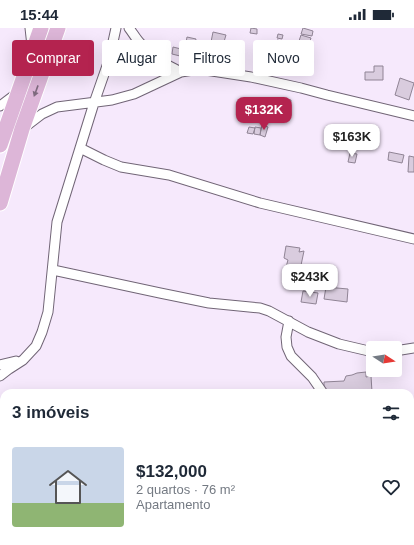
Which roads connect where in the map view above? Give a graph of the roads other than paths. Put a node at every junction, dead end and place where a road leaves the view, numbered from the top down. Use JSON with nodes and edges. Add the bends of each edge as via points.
{"nodes":[{"id":1,"x":30,"y":28,"type":"edge"},
{"id":2,"x":41,"y":28,"type":"edge"},
{"id":3,"x":58,"y":28,"type":"edge"},
{"id":4,"x":116,"y":28,"type":"edge"},
{"id":5,"x":129,"y":28,"type":"edge"},
{"id":6,"x":31,"y":40,"type":"edge"},
{"id":7,"x":36,"y":40,"type":"edge"},
{"id":8,"x":179,"y":71,"type":"edge"},
{"id":9,"x":179,"y":73,"type":"edge"},
{"id":10,"x":24,"y":76,"type":"edge"},
{"id":11,"x":245,"y":76,"type":"edge"},
{"id":12,"x":18,"y":92,"type":"junction"},
{"id":13,"x":94,"y":103,"type":"junction"},
{"id":14,"x":0,"y":106,"type":"edge"},
{"id":15,"x":414,"y":116,"type":"edge"},
{"id":16,"x":22,"y":129,"type":"junction"},
{"id":17,"x":0,"y":145,"type":"edge"},
{"id":18,"x":80,"y":148,"type":"junction"},
{"id":19,"x":0,"y":202,"type":"edge"},
{"id":20,"x":414,"y":239,"type":"edge"},
{"id":21,"x":53,"y":270,"type":"junction"},
{"id":22,"x":289,"y":321,"type":"junction"},
{"id":23,"x":414,"y":348,"type":"edge"},
{"id":24,"x":366,"y":350,"type":"edge"},
{"id":25,"x":402,"y":350,"type":"edge"},
{"id":26,"x":23,"y":360,"type":"junction"},
{"id":27,"x":0,"y":365,"type":"edge"},
{"id":28,"x":0,"y":376,"type":"edge"},
{"id":29,"x":320,"y":389,"type":"edge"}],
"edges":[{"from":1,"to":6,"type":"street"},
{"from":2,"to":7,"type":"main road"},
{"from":3,"to":16,"type":"main road","one_way":true},
{"from":4,"to":13,"type":"street","via":[[109,60]]},
{"from":5,"to":8,"type":"street","via":[[141,44],[156,57]]},
{"from":9,"to":13,"type":"street","via":[[134,94]]},
{"from":10,"to":12,"type":"main road"},
{"from":11,"to":15,"type":"street"},
{"from":12,"to":14,"type":"street"},
{"from":12,"to":17,"type":"main road"},
{"from":13,"to":16,"type":"street","via":[[57,107],[42,114]]},
{"from":13,"to":18,"type":"street"},
{"from":16,"to":19,"type":"main road"},
{"from":18,"to":20,"type":"street","via":[[121,167],[168,175],[260,203]]},
{"from":18,"to":21,"type":"street","via":[[56,222]]},
{"from":21,"to":22,"type":"street","via":[[209,303],[260,308]]},
{"from":21,"to":26,"type":"street","via":[[48,312],[42,332],[36,346]]},
{"from":22,"to":24,"type":"street","via":[[308,332],[339,344]]},
{"from":22,"to":29,"type":"street","via":[[286,337],[291,356]]},
{"from":23,"to":25,"type":"street"},
{"from":26,"to":27,"type":"street"},
{"from":26,"to":28,"type":"street"}]}
